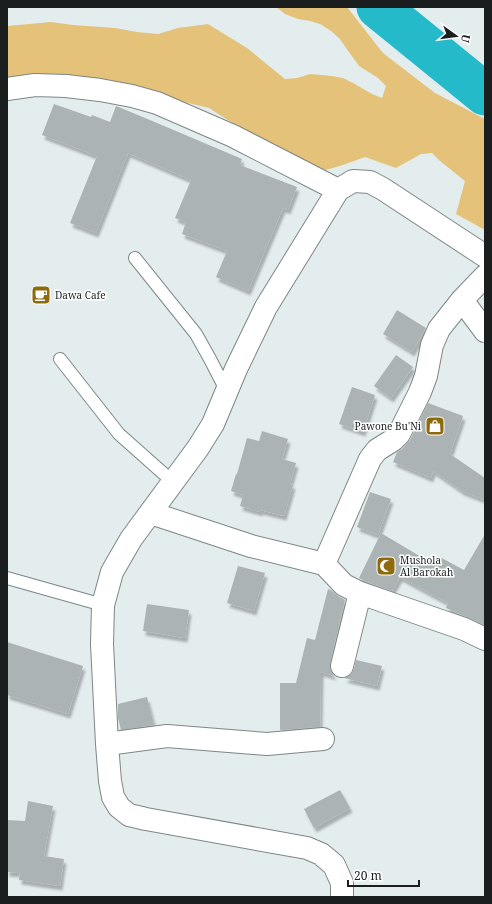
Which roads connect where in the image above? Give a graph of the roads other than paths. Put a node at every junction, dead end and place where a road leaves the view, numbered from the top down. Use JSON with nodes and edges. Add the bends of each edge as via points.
{"nodes":[{"id":1,"x":7,"y":89,"type":"edge"},
{"id":2,"x":338,"y":190,"type":"junction"},
{"id":3,"x":485,"y":256,"type":"edge"},
{"id":4,"x":135,"y":258,"type":"dead end"},
{"id":5,"x":485,"y":276,"type":"edge"},
{"id":6,"x":462,"y":300,"type":"junction"},
{"id":7,"x":485,"y":331,"type":"edge"},
{"id":8,"x":60,"y":359,"type":"dead end"},
{"id":9,"x":227,"y":392,"type":"junction"},
{"id":10,"x":173,"y":482,"type":"junction"},
{"id":11,"x":151,"y":513,"type":"junction"},
{"id":12,"x":324,"y":564,"type":"junction"},
{"id":13,"x":7,"y":578,"type":"edge"},
{"id":14,"x":360,"y":593,"type":"junction"},
{"id":15,"x":103,"y":605,"type":"junction"},
{"id":16,"x":485,"y":639,"type":"edge"},
{"id":17,"x":342,"y":666,"type":"dead end"},
{"id":18,"x":323,"y":739,"type":"dead end"},
{"id":19,"x":107,"y":744,"type":"junction"},
{"id":20,"x":342,"y":897,"type":"edge"}],
"edges":[{"from":1,"to":2,"type":"street","via":[[34,85],[66,86],[132,96],[233,136]]},
{"from":2,"to":3,"type":"street","via":[[353,181],[370,182]]},
{"from":2,"to":9,"type":"street","via":[[266,307]]},
{"from":4,"to":9,"type":"lane","via":[[196,334]]},
{"from":5,"to":6,"type":"street"},
{"from":6,"to":7,"type":"street"},
{"from":6,"to":12,"type":"street","via":[[439,329],[432,345],[420,392],[399,434],[377,450],[370,459]]},
{"from":8,"to":10,"type":"lane","via":[[119,434]]},
{"from":9,"to":10,"type":"street","via":[[213,424]]},
{"from":10,"to":11,"type":"street"},
{"from":11,"to":12,"type":"street","via":[[251,546]]},
{"from":11,"to":15,"type":"street","via":[[131,539],[112,572]]},
{"from":12,"to":14,"type":"street","via":[[344,585]]},
{"from":13,"to":15,"type":"lane"},
{"from":14,"to":16,"type":"street","via":[[464,629]]},
{"from":14,"to":17,"type":"street"},
{"from":15,"to":19,"type":"street","via":[[102,644]]},
{"from":18,"to":19,"type":"street","via":[[267,744],[167,736]]},
{"from":19,"to":20,"type":"street","via":[[113,797],[119,807],[129,815],[307,848],[321,854],[334,865],[342,883]]}]}
